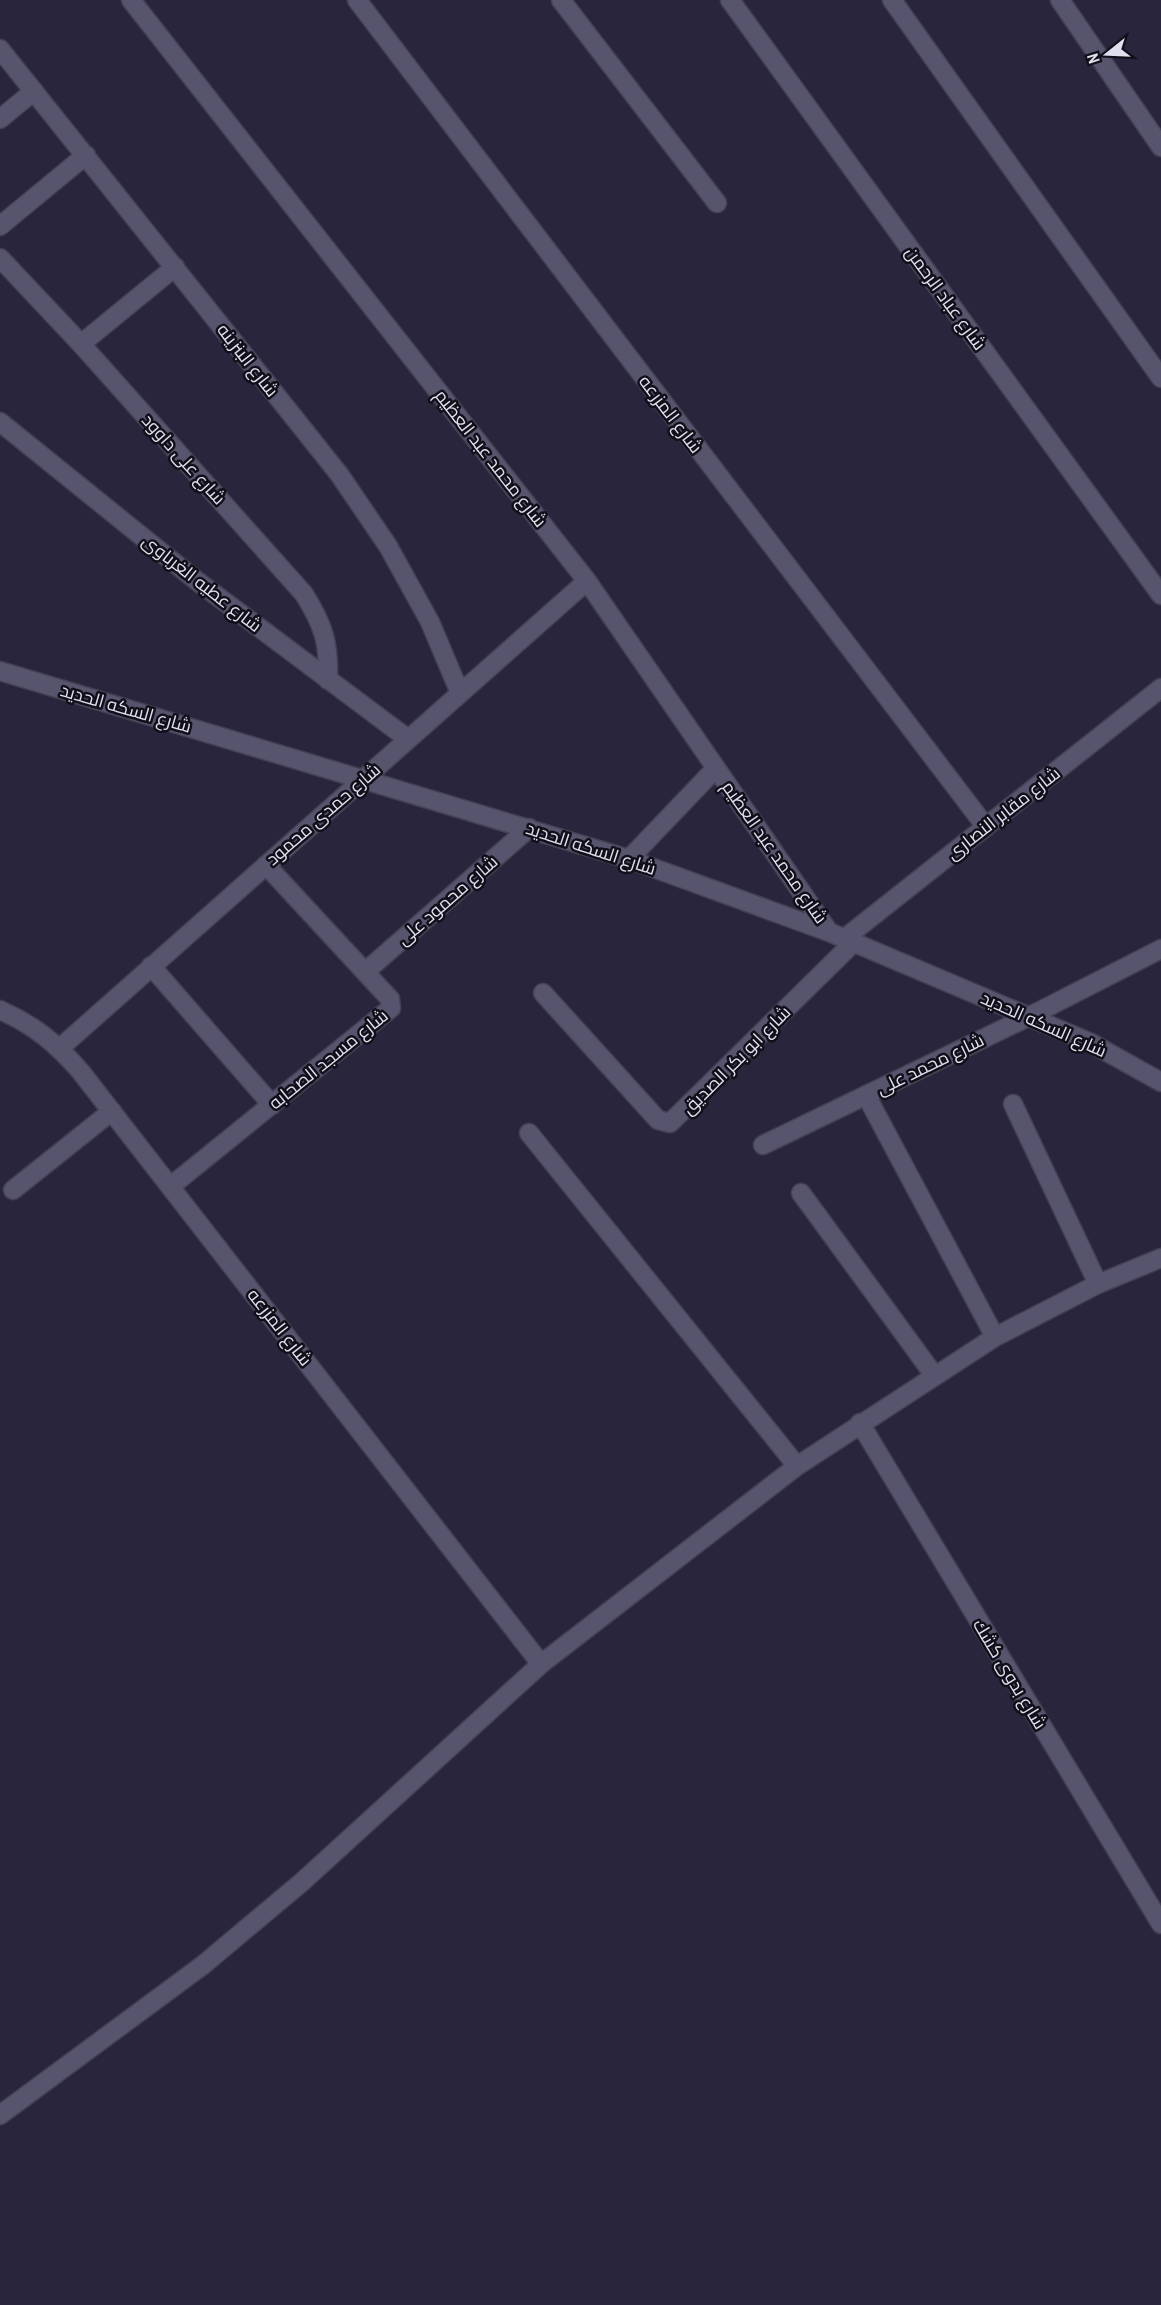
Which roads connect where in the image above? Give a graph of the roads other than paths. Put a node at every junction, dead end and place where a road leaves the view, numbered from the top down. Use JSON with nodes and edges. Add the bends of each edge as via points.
{"nodes":[{"id":1,"x":131,"y":0,"type":"edge"},
{"id":2,"x":357,"y":0,"type":"edge"},
{"id":3,"x":561,"y":0,"type":"edge"},
{"id":4,"x":730,"y":0,"type":"edge"},
{"id":5,"x":892,"y":0,"type":"edge"},
{"id":6,"x":1060,"y":0,"type":"edge"},
{"id":7,"x":0,"y":49,"type":"edge"},
{"id":8,"x":34,"y":91,"type":"junction"},
{"id":9,"x":0,"y":119,"type":"edge"},
{"id":10,"x":1161,"y":147,"type":"edge"},
{"id":11,"x":86,"y":155,"type":"junction"},
{"id":12,"x":717,"y":203,"type":"dead end"},
{"id":13,"x":0,"y":226,"type":"edge"},
{"id":14,"x":0,"y":258,"type":"edge"},
{"id":15,"x":175,"y":267,"type":"junction"},
{"id":16,"x":81,"y":344,"type":"junction"},
{"id":17,"x":1161,"y":378,"type":"edge"},
{"id":18,"x":0,"y":422,"type":"edge"},
{"id":19,"x":587,"y":581,"type":"junction"},
{"id":20,"x":1161,"y":595,"type":"edge"},
{"id":21,"x":0,"y":671,"type":"edge"},
{"id":22,"x":328,"y":680,"type":"junction"},
{"id":23,"x":1161,"y":688,"type":"edge"},
{"id":24,"x":460,"y":693,"type":"junction"},
{"id":25,"x":408,"y":739,"type":"junction"},
{"id":26,"x":716,"y":768,"type":"junction"},
{"id":27,"x":364,"y":778,"type":"junction"},
{"id":28,"x":986,"y":827,"type":"junction"},
{"id":29,"x":529,"y":828,"type":"junction"},
{"id":30,"x":629,"y":859,"type":"junction"},
{"id":31,"x":266,"y":865,"type":"junction"},
{"id":32,"x":843,"y":937,"type":"junction"},
{"id":33,"x":1161,"y":949,"type":"edge"},
{"id":34,"x":151,"y":966,"type":"junction"},
{"id":35,"x":365,"y":972,"type":"junction"},
{"id":36,"x":543,"y":993,"type":"dead end"},
{"id":37,"x":0,"y":1010,"type":"edge"},
{"id":38,"x":1030,"y":1016,"type":"junction"},
{"id":39,"x":60,"y":1048,"type":"junction"},
{"id":40,"x":1161,"y":1082,"type":"edge"},
{"id":41,"x":866,"y":1095,"type":"junction"},
{"id":42,"x":1012,"y":1104,"type":"dead end"},
{"id":43,"x":272,"y":1105,"type":"junction"},
{"id":44,"x":112,"y":1111,"type":"junction"},
{"id":45,"x":529,"y":1133,"type":"dead end"},
{"id":46,"x":763,"y":1145,"type":"dead end"},
{"id":47,"x":171,"y":1186,"type":"junction"},
{"id":48,"x":12,"y":1190,"type":"dead end"},
{"id":49,"x":801,"y":1193,"type":"dead end"},
{"id":50,"x":1161,"y":1258,"type":"edge"},
{"id":51,"x":1098,"y":1284,"type":"junction"},
{"id":52,"x":994,"y":1338,"type":"junction"},
{"id":53,"x":934,"y":1375,"type":"junction"},
{"id":54,"x":860,"y":1423,"type":"junction"},
{"id":55,"x":797,"y":1466,"type":"junction"},
{"id":56,"x":542,"y":1664,"type":"junction"},
{"id":57,"x":1161,"y":1924,"type":"edge"},
{"id":58,"x":0,"y":2115,"type":"edge"}],
"edges":[{"from":1,"to":19,"type":"street","name":"شارع محمد عبد العظيم"},
{"from":2,"to":28,"type":"street","name":"شارع المزرعه"},
{"from":3,"to":12,"type":"street"},
{"from":4,"to":20,"type":"street","name":"شارع عباد الرحمن"},
{"from":5,"to":17,"type":"street"},
{"from":6,"to":10,"type":"street"},
{"from":7,"to":8,"type":"street","name":"شارع البنزينه"},
{"from":8,"to":9,"type":"street"},
{"from":8,"to":11,"type":"street","name":"شارع البنزينه"},
{"from":11,"to":13,"type":"street"},
{"from":11,"to":15,"type":"street","name":"شارع البنزينه"},
{"from":14,"to":16,"type":"street","name":"شارع على داوود"},
{"from":15,"to":16,"type":"street"},
{"from":15,"to":24,"type":"street","name":"شارع البنزينه","via":[[339,474],[382,537],[430,622]]},
{"from":16,"to":22,"type":"street","name":"شارع على داوود","via":[[304,594],[321,620],[329,650]]},
{"from":18,"to":22,"type":"street","name":"شارع عطيه الغرباوى","via":[[197,581]]},
{"from":19,"to":24,"type":"street","name":"شارع حمدى محمود"},
{"from":19,"to":26,"type":"street","name":"شارع محمد عبد العظيم"},
{"from":21,"to":27,"type":"street","name":"شارع السكه الحديد"},
{"from":22,"to":25,"type":"street","name":"شارع عطيه الغرباوى"},
{"from":23,"to":28,"type":"street","name":"شارع مقابر النصارى"},
{"from":24,"to":25,"type":"street","name":"شارع حمدى محمود"},
{"from":25,"to":27,"type":"street","name":"شارع حمدى محمود"},
{"from":26,"to":30,"type":"street"},
{"from":26,"to":32,"type":"street","name":"شارع محمد عبد العظيم"},
{"from":27,"to":29,"type":"street","name":"شارع السكه الحديد"},
{"from":27,"to":31,"type":"street","name":"شارع حمدى محمود"},
{"from":28,"to":32,"type":"street","name":"شارع مقابر النصارى"},
{"from":29,"to":30,"type":"street","name":"شارع السكه الحديد"},
{"from":29,"to":35,"type":"street","name":"شارع محمود على"},
{"from":30,"to":32,"type":"street","name":"شارع السكه الحديد"},
{"from":31,"to":34,"type":"street","name":"شارع حمدى محمود"},
{"from":31,"to":35,"type":"street","name":"شارع مسجد الصحابه"},
{"from":32,"to":36,"type":"street","name":"شارع ابو بكر الصديق","via":[[670,1123],[658,1120]]},
{"from":32,"to":38,"type":"street","name":"شارع السكه الحديد"},
{"from":33,"to":38,"type":"street","name":"شارع محمد على"},
{"from":34,"to":39,"type":"street","name":"شارع حمدى محمود"},
{"from":34,"to":43,"type":"street"},
{"from":35,"to":43,"type":"street","name":"شارع مسجد الصحابه","via":[[390,999],[389,1012]]},
{"from":37,"to":39,"type":"street","name":"شارع المزرعه","via":[[42,1032]]},
{"from":38,"to":40,"type":"street","name":"شارع السكه الحديد","via":[[1091,1043]]},
{"from":38,"to":41,"type":"street","name":"شارع محمد على"},
{"from":39,"to":44,"type":"street","name":"شارع المزرعه"},
{"from":41,"to":46,"type":"street","name":"شارع محمد على"},
{"from":41,"to":52,"type":"street"},
{"from":42,"to":51,"type":"street"},
{"from":43,"to":47,"type":"street","name":"شارع مسجد الصحابه"},
{"from":44,"to":47,"type":"street","name":"شارع المزرعه"},
{"from":44,"to":48,"type":"street"},
{"from":45,"to":55,"type":"street"},
{"from":47,"to":56,"type":"street","name":"شارع المزرعه"},
{"from":49,"to":53,"type":"street"},
{"from":50,"to":51,"type":"street"},
{"from":51,"to":52,"type":"street"},
{"from":52,"to":53,"type":"street"},
{"from":53,"to":54,"type":"street"},
{"from":54,"to":55,"type":"street"},
{"from":54,"to":57,"type":"street","name":"شارع بدوى كشك"},
{"from":55,"to":56,"type":"street"},
{"from":56,"to":58,"type":"street","via":[[302,1882],[203,1965]]}]}
